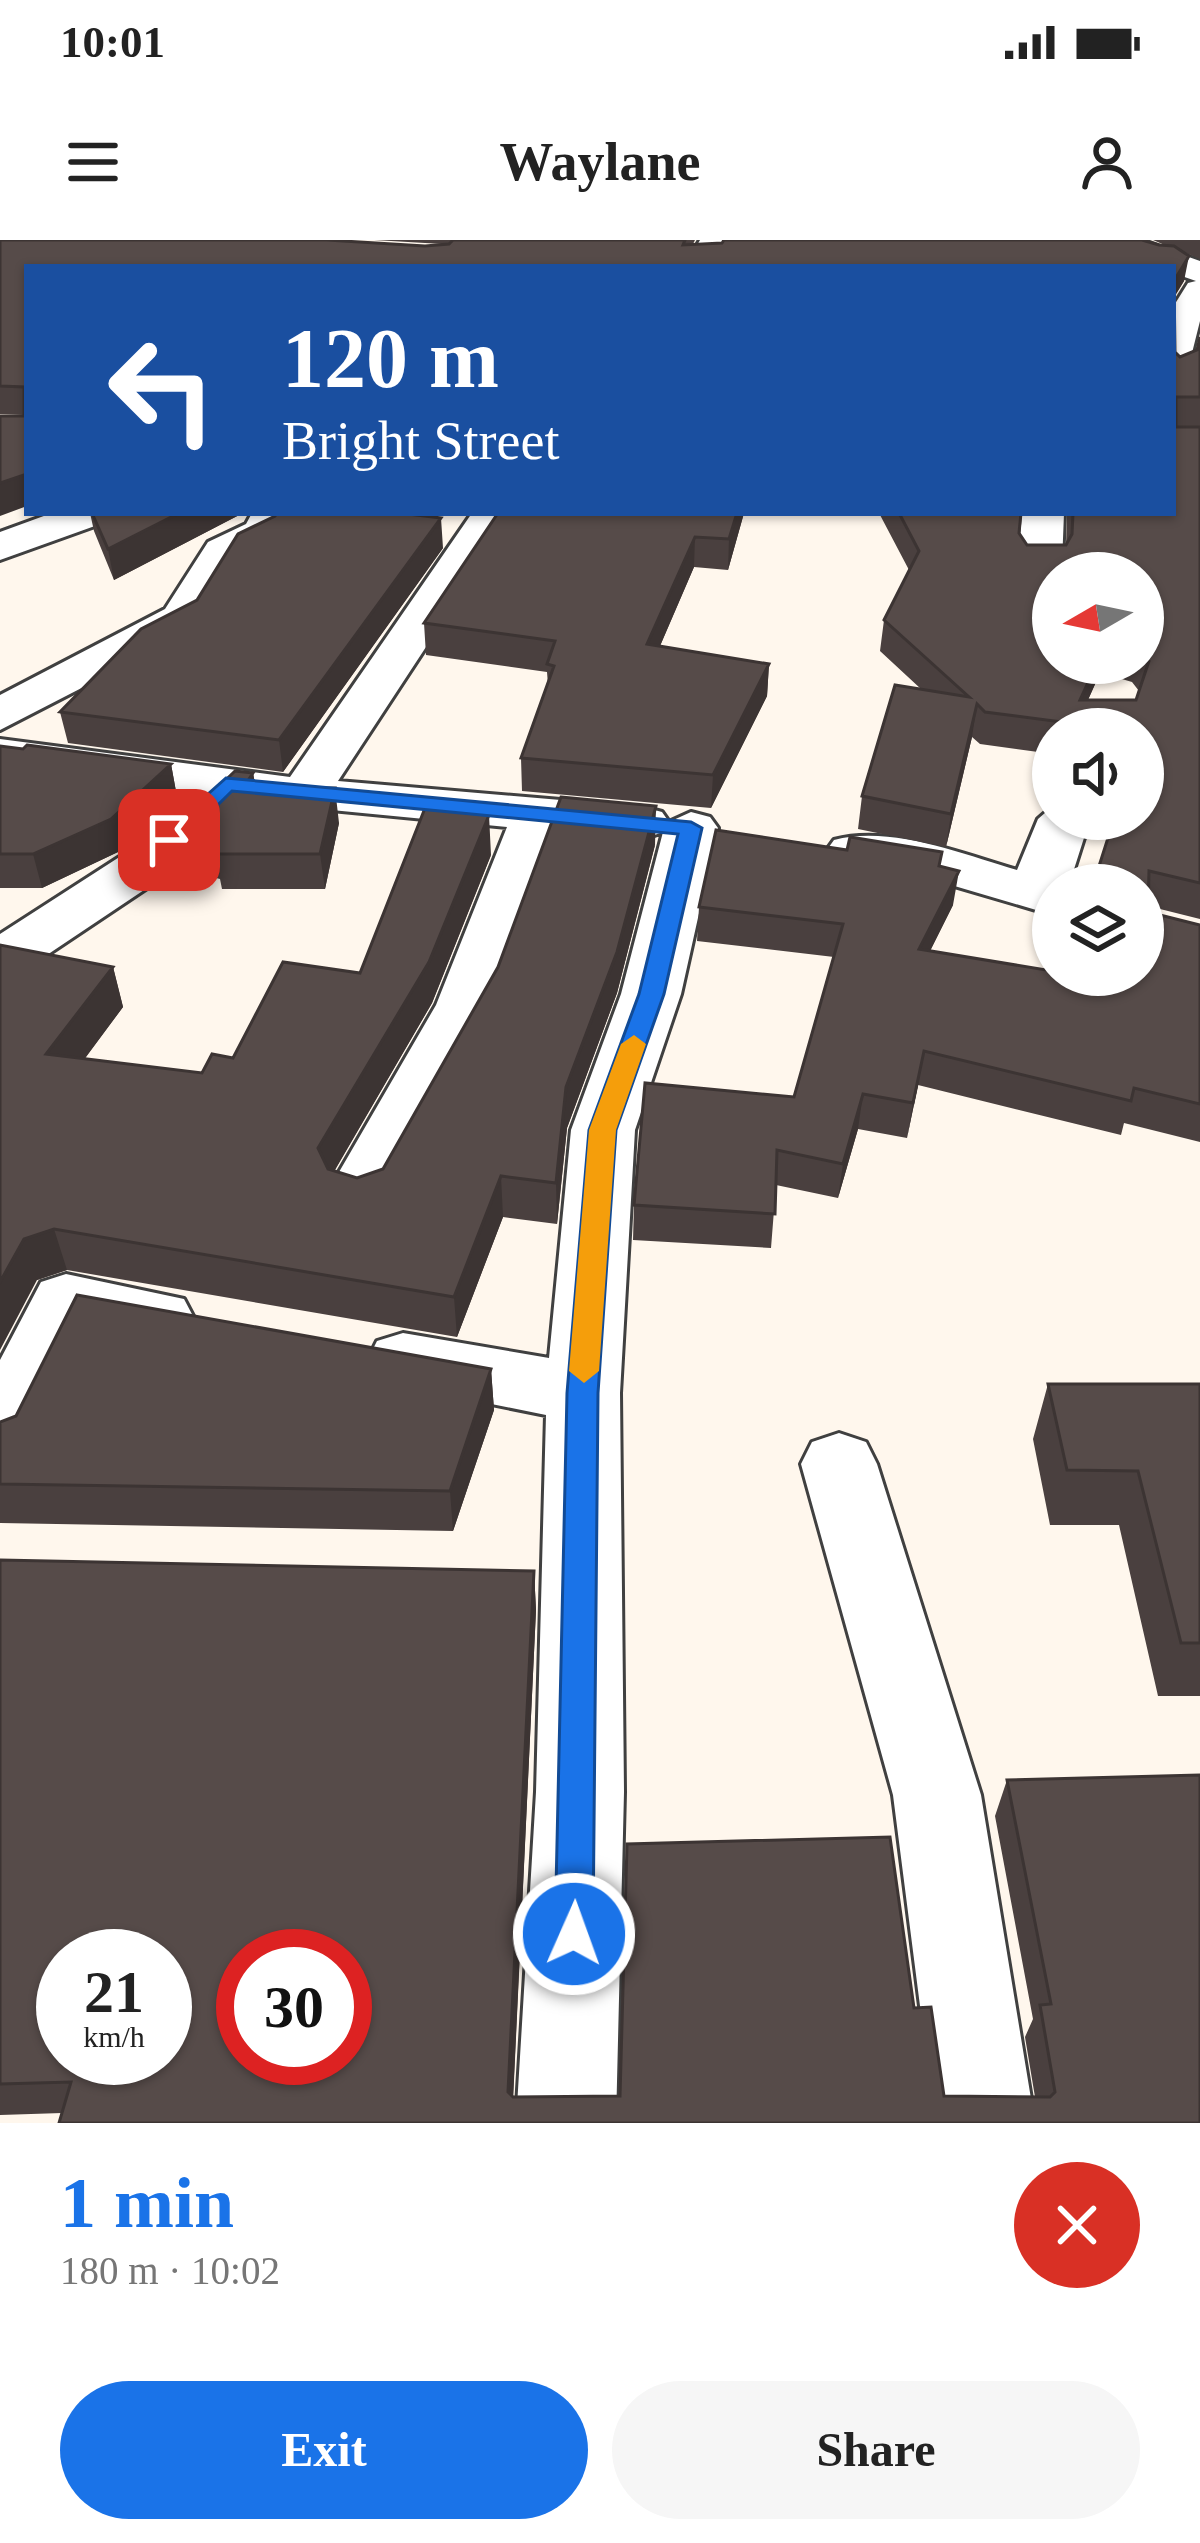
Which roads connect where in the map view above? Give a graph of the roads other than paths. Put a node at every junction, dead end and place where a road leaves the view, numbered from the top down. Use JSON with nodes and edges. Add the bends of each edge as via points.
{"nodes":[{"id":1,"x":1112,"y":240,"type":"edge"},
{"id":2,"x":1200,"y":272,"type":"edge"},
{"id":3,"x":1200,"y":290,"type":"edge"},
{"id":4,"x":1176,"y":332,"type":"edge"},
{"id":5,"x":83,"y":516,"type":"edge"},
{"id":6,"x":272,"y":516,"type":"edge"},
{"id":7,"x":1043,"y":516,"type":"edge"},
{"id":8,"x":483,"y":524,"type":"edge"},
{"id":9,"x":427,"y":528,"type":"edge"},
{"id":10,"x":0,"y":548,"type":"edge"},
{"id":11,"x":1041,"y":552,"type":"edge"},
{"id":12,"x":0,"y":715,"type":"edge"},
{"id":13,"x":0,"y":754,"type":"edge"},
{"id":14,"x":226,"y":784,"type":"junction"},
{"id":15,"x":304,"y":794,"type":"junction"},
{"id":16,"x":540,"y":811,"type":"junction"},
{"id":17,"x":800,"y":844,"type":"edge"},
{"id":18,"x":1032,"y":892,"type":"edge"},
{"id":19,"x":0,"y":960,"type":"edge"},
{"id":20,"x":361,"y":1191,"type":"edge"},
{"id":21,"x":230,"y":1330,"type":"edge"},
{"id":22,"x":348,"y":1351,"type":"edge"},
{"id":23,"x":583,"y":1393,"type":"junction"},
{"id":24,"x":0,"y":1433,"type":"edge"},
{"id":25,"x":839,"y":1464,"type":"dead end"},
{"id":26,"x":566,"y":2123,"type":"edge"},
{"id":27,"x":985,"y":2123,"type":"edge"}],
"edges":[{"from":1,"to":2,"type":"street"},
{"from":3,"to":4,"type":"street"},
{"from":5,"to":10,"type":"street"},
{"from":6,"to":12,"type":"street","via":[[262,532],[224,551],[182,618]]},
{"from":7,"to":11,"type":"street"},
{"from":8,"to":9,"type":"street"},
{"from":8,"to":15,"type":"street"},
{"from":13,"to":14,"type":"street"},
{"from":14,"to":15,"type":"street"},
{"from":14,"to":19,"type":"street","via":[[140,868]]},
{"from":15,"to":16,"type":"street"},
{"from":16,"to":20,"type":"street","via":[[466,1005]]},
{"from":16,"to":23,"type":"street","via":[[712,831],[603,1130]]},
{"from":17,"to":18,"type":"street","via":[[930,862]]},
{"from":21,"to":24,"type":"street","via":[[66,1301]]},
{"from":22,"to":23,"type":"street"},
{"from":23,"to":26,"type":"street","via":[[546,1572],[580,1792]]},
{"from":25,"to":27,"type":"street","via":[[938,1795]]}]}
